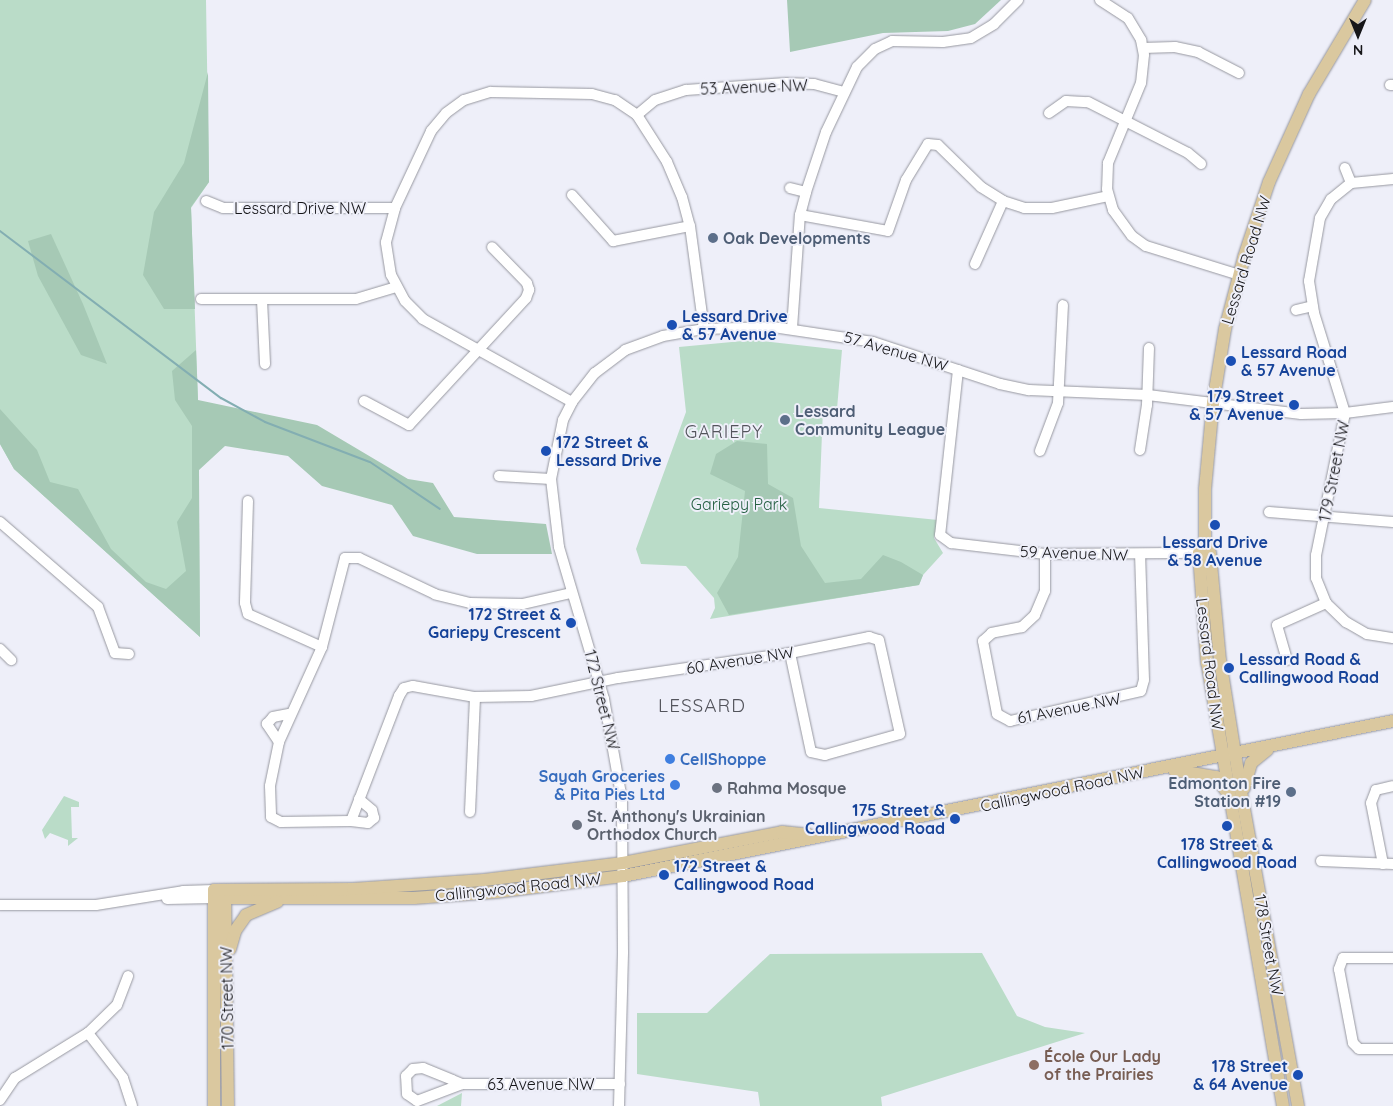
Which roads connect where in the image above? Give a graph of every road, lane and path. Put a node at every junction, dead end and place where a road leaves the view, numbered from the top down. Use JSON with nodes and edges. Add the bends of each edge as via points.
{"nodes":[{"id":1,"x":1018,"y":0,"type":"edge"},
{"id":2,"x":1100,"y":0,"type":"edge"},
{"id":3,"x":1365,"y":0,"type":"edge"},
{"id":4,"x":1143,"y":48,"type":"junction"},
{"id":5,"x":1239,"y":73,"type":"dead end"},
{"id":6,"x":844,"y":92,"type":"junction"},
{"id":7,"x":1049,"y":113,"type":"dead end"},
{"id":8,"x":637,"y":115,"type":"junction"},
{"id":9,"x":1125,"y":120,"type":"junction"},
{"id":10,"x":1201,"y":164,"type":"dead end"},
{"id":11,"x":1345,"y":168,"type":"dead end"},
{"id":12,"x":1393,"y":179,"type":"edge"},
{"id":13,"x":1351,"y":183,"type":"junction"},
{"id":14,"x":790,"y":188,"type":"dead end"},
{"id":15,"x":806,"y":192,"type":"junction"},
{"id":16,"x":572,"y":195,"type":"dead end"},
{"id":17,"x":1108,"y":196,"type":"junction"},
{"id":18,"x":206,"y":201,"type":"dead end"},
{"id":19,"x":1003,"y":201,"type":"junction"},
{"id":20,"x":395,"y":208,"type":"junction"},
{"id":21,"x":800,"y":215,"type":"junction"},
{"id":22,"x":690,"y":226,"type":"junction"},
{"id":23,"x":492,"y":247,"type":"dead end"},
{"id":24,"x":975,"y":264,"type":"dead end"},
{"id":25,"x":1239,"y":275,"type":"junction"},
{"id":26,"x":396,"y":287,"type":"junction"},
{"id":27,"x":201,"y":299,"type":"dead end"},
{"id":28,"x":262,"y":300,"type":"junction"},
{"id":29,"x":1063,"y":305,"type":"dead end"},
{"id":30,"x":1313,"y":306,"type":"junction"},
{"id":31,"x":1296,"y":310,"type":"dead end"},
{"id":32,"x":704,"y":328,"type":"junction"},
{"id":33,"x":792,"y":328,"type":"junction"},
{"id":34,"x":642,"y":342,"type":"joint"},
{"id":35,"x":1149,"y":348,"type":"dead end"},
{"id":36,"x":480,"y":351,"type":"junction"},
{"id":37,"x":265,"y":364,"type":"dead end"},
{"id":38,"x":958,"y":370,"type":"junction"},
{"id":39,"x":1059,"y":393,"type":"junction"},
{"id":40,"x":1148,"y":395,"type":"junction"},
{"id":41,"x":364,"y":401,"type":"dead end"},
{"id":42,"x":572,"y":402,"type":"junction"},
{"id":43,"x":1213,"y":402,"type":"junction"},
{"id":44,"x":1393,"y":408,"type":"edge"},
{"id":45,"x":1345,"y":413,"type":"junction"},
{"id":46,"x":1140,"y":450,"type":"dead end"},
{"id":47,"x":1040,"y":451,"type":"dead end"},
{"id":48,"x":499,"y":476,"type":"dead end"},
{"id":49,"x":550,"y":479,"type":"junction"},
{"id":50,"x":248,"y":501,"type":"dead end"},
{"id":51,"x":1269,"y":512,"type":"dead end"},
{"id":52,"x":1325,"y":518,"type":"junction"},
{"id":53,"x":0,"y":522,"type":"edge"},
{"id":54,"x":1393,"y":522,"type":"edge"},
{"id":55,"x":1205,"y":550,"type":"junction"},
{"id":56,"x":1046,"y":554,"type":"junction"},
{"id":57,"x":1140,"y":555,"type":"junction"},
{"id":58,"x":571,"y":593,"type":"junction"},
{"id":59,"x":1326,"y":603,"type":"junction"},
{"id":60,"x":1393,"y":638,"type":"edge"},
{"id":61,"x":322,"y":647,"type":"junction"},
{"id":62,"x":0,"y":649,"type":"edge"},
{"id":63,"x":790,"y":653,"type":"junction"},
{"id":64,"x":129,"y":654,"type":"dead end"},
{"id":65,"x":11,"y":660,"type":"dead end"},
{"id":66,"x":1287,"y":660,"type":"dead end"},
{"id":67,"x":599,"y":682,"type":"junction"},
{"id":68,"x":475,"y":697,"type":"junction"},
{"id":69,"x":289,"y":714,"type":"junction"},
{"id":70,"x":1393,"y":721,"type":"edge"},
{"id":71,"x":278,"y":742,"type":"junction"},
{"id":72,"x":1284,"y":744,"type":"junction"},
{"id":73,"x":1229,"y":755,"type":"junction"},
{"id":74,"x":1165,"y":768,"type":"junction"},
{"id":75,"x":1393,"y":786,"type":"edge"},
{"id":76,"x":359,"y":799,"type":"junction"},
{"id":77,"x":1237,"y":802,"type":"junction"},
{"id":78,"x":470,"y":812,"type":"dead end"},
{"id":79,"x":351,"y":821,"type":"junction"},
{"id":80,"x":819,"y":836,"type":"junction"},
{"id":81,"x":1321,"y":861,"type":"dead end"},
{"id":82,"x":622,"y":863,"type":"junction"},
{"id":83,"x":1388,"y":864,"type":"edge"},
{"id":84,"x":623,"y":876,"type":"junction"},
{"id":85,"x":220,"y":894,"type":"junction"},
{"id":86,"x":299,"y":900,"type":"junction"},
{"id":87,"x":0,"y":905,"type":"edge"},
{"id":88,"x":228,"y":957,"type":"junction"},
{"id":89,"x":1393,"y":958,"type":"edge"},
{"id":90,"x":128,"y":976,"type":"dead end"},
{"id":91,"x":88,"y":1033,"type":"junction"},
{"id":92,"x":1393,"y":1049,"type":"edge"},
{"id":93,"x":462,"y":1084,"type":"junction"},
{"id":94,"x":620,"y":1084,"type":"junction"},
{"id":95,"x":0,"y":1100,"type":"edge"},
{"id":96,"x":132,"y":1106,"type":"edge"},
{"id":97,"x":214,"y":1106,"type":"edge"},
{"id":98,"x":228,"y":1106,"type":"edge"},
{"id":99,"x":618,"y":1106,"type":"edge"},
{"id":100,"x":1283,"y":1106,"type":"edge"},
{"id":101,"x":1298,"y":1106,"type":"edge"}],
"edges":[{"from":1,"to":6,"type":"street","via":[[994,24],[971,38],[943,42],[906,39],[884,44],[862,60]]},
{"from":2,"to":4,"type":"street","via":[[1128,18]]},
{"from":3,"to":25,"type":"main road","name":"Lessard Road NW","via":[[1309,94],[1282,152]]},
{"from":4,"to":5,"type":"street","via":[[1175,47],[1198,52]]},
{"from":4,"to":9,"type":"street","via":[[1141,84]]},
{"from":6,"to":8,"type":"street","name":"53 Avenue NW","via":[[814,84],[786,83],[686,90],[655,100]]},
{"from":6,"to":15,"type":"street"},
{"from":7,"to":9,"type":"street","via":[[1062,102],[1080,100]]},
{"from":8,"to":20,"type":"street","name":"Lessard Drive NW","via":[[615,100],[592,94],[500,92],[471,97],[451,108],[434,127]]},
{"from":8,"to":22,"type":"street","name":"Lessard Drive NW","via":[[676,180]]},
{"from":9,"to":10,"type":"street","via":[[1188,153]]},
{"from":9,"to":17,"type":"street","via":[[1108,163]]},
{"from":11,"to":13,"type":"street"},
{"from":12,"to":13,"type":"street"},
{"from":13,"to":30,"type":"street","name":"179 Street NW","via":[[1331,199],[1320,218],[1309,281]]},
{"from":14,"to":15,"type":"street"},
{"from":15,"to":21,"type":"street"},
{"from":16,"to":22,"type":"street","via":[[613,241]]},
{"from":17,"to":19,"type":"street","via":[[1052,208],[1024,208]]},
{"from":17,"to":25,"type":"street","via":[[1123,226],[1146,246]]},
{"from":18,"to":20,"type":"street","name":"Lessard Drive NW","via":[[223,208]]},
{"from":19,"to":21,"type":"street","via":[[981,187],[938,145],[928,144],[906,180],[888,231]]},
{"from":19,"to":24,"type":"street"},
{"from":20,"to":26,"type":"street","name":"Lessard Drive NW","via":[[386,248]]},
{"from":21,"to":33,"type":"street"},
{"from":22,"to":32,"type":"street","name":"Lessard Drive NW"},
{"from":23,"to":36,"type":"street","via":[[527,283],[529,290]]},
{"from":25,"to":43,"type":"main road","name":"Lessard Road NW","via":[[1225,329]]},
{"from":26,"to":28,"type":"street","via":[[356,299]]},
{"from":26,"to":36,"type":"street","name":"Lessard Drive NW","via":[[409,307],[423,319]]},
{"from":27,"to":28,"type":"street"},
{"from":28,"to":37,"type":"street"},
{"from":29,"to":39,"type":"street"},
{"from":30,"to":31,"type":"street"},
{"from":30,"to":45,"type":"street","name":"179 Street NW"},
{"from":32,"to":33,"type":"street","name":"57 Avenue NW"},
{"from":32,"to":34,"type":"street","name":"57 Avenue NW"},
{"from":33,"to":38,"type":"street","name":"57 Avenue NW","via":[[873,342]]},
{"from":34,"to":42,"type":"street","name":"172 Street NW","via":[[610,360]]},
{"from":35,"to":40,"type":"street"},
{"from":36,"to":41,"type":"street","via":[[409,425]]},
{"from":36,"to":42,"type":"street","name":"Lessard Drive NW"},
{"from":38,"to":39,"type":"street","name":"57 Avenue NW","via":[[1014,387]]},
{"from":38,"to":56,"type":"street","name":"59 Avenue NW","via":[[940,535],[950,544]]},
{"from":39,"to":40,"type":"street","name":"57 Avenue NW"},
{"from":39,"to":47,"type":"street"},
{"from":40,"to":43,"type":"street","name":"57 Avenue NW"},
{"from":40,"to":46,"type":"street"},
{"from":42,"to":49,"type":"street","name":"172 Street NW","via":[[559,430]]},
{"from":43,"to":45,"type":"street","name":"57 Avenue NW","via":[[1301,414]]},
{"from":43,"to":55,"type":"main road","name":"Lessard Road NW","via":[[1206,474]]},
{"from":44,"to":45,"type":"street","name":"57 Avenue NW"},
{"from":45,"to":52,"type":"street","name":"179 Street NW"},
{"from":48,"to":49,"type":"street"},
{"from":49,"to":58,"type":"street","name":"172 Street NW","via":[[556,535]]},
{"from":50,"to":61,"type":"street","via":[[245,594],[248,614]]},
{"from":51,"to":52,"type":"street"},
{"from":52,"to":54,"type":"street"},
{"from":52,"to":59,"type":"street","name":"179 Street NW","via":[[1316,578]]},
{"from":53,"to":64,"type":"street","via":[[98,607],[116,653]]},
{"from":55,"to":57,"type":"street","name":"59 Avenue NW"},
{"from":55,"to":73,"type":"main road","name":"Lessard Road NW"},
{"from":56,"to":57,"type":"street","name":"59 Avenue NW"},
{"from":56,"to":57,"type":"street","name":"61 Avenue NW","via":[[1045,591],[1035,615],[1022,627],[992,633],[984,641],[997,714],[1010,721],[1142,691]]},
{"from":58,"to":61,"type":"street","via":[[523,604],[465,602],[435,594],[364,560],[350,557],[341,564]]},
{"from":58,"to":67,"type":"street","name":"172 Street NW"},
{"from":59,"to":60,"type":"street","name":"179 Street NW","via":[[1346,622],[1367,634]]},
{"from":59,"to":66,"type":"street","via":[[1277,625]]},
{"from":61,"to":69,"type":"street"},
{"from":62,"to":65,"type":"street"},
{"from":63,"to":63,"type":"street","name":"60 Avenue NW","via":[[811,752],[825,755],[900,734],[879,640],[869,637]]},
{"from":63,"to":67,"type":"street","name":"60 Avenue NW"},
{"from":67,"to":68,"type":"street","name":"60 Avenue NW","via":[[531,696]]},
{"from":67,"to":82,"type":"street","name":"172 Street NW","via":[[620,787]]},
{"from":68,"to":76,"type":"street","name":"60 Avenue NW","via":[[413,686],[404,688]]},
{"from":68,"to":78,"type":"street"},
{"from":69,"to":71,"type":"street"},
{"from":69,"to":71,"type":"street","via":[[268,720],[268,729]]},
{"from":70,"to":72,"type":"main road","name":"Callingwood Road NW"},
{"from":71,"to":79,"type":"street","via":[[270,786],[271,817],[281,822]]},
{"from":72,"to":73,"type":"main road","name":"Callingwood Road NW"},
{"from":72,"to":77,"type":"main road","via":[[1261,753],[1251,763]]},
{"from":73,"to":74,"type":"main road","name":"Callingwood Road NW"},
{"from":73,"to":77,"type":"main road","name":"178 Street NW"},
{"from":74,"to":77,"type":"main road","via":[[1216,777]]},
{"from":74,"to":80,"type":"main road","name":"Callingwood Road NW","via":[[936,816]]},
{"from":75,"to":83,"type":"street","via":[[1376,790],[1371,803]]},
{"from":76,"to":79,"type":"street"},
{"from":76,"to":79,"type":"street","via":[[372,810],[374,818],[368,823]]},
{"from":77,"to":100,"type":"main road","name":"178 Street NW"},
{"from":77,"to":101,"type":"main road","name":"178 Street NW"},
{"from":80,"to":82,"type":"main road","name":"Callingwood Road NW","via":[[782,832]]},
{"from":80,"to":84,"type":"main road","name":"Callingwood Road NW"},
{"from":81,"to":83,"type":"street"},
{"from":82,"to":84,"type":"street","name":"172 Street NW"},
{"from":82,"to":85,"type":"main road","name":"Callingwood Road NW","via":[[484,880]]},
{"from":84,"to":86,"type":"main road","name":"Callingwood Road NW","via":[[469,894]]},
{"from":84,"to":94,"type":"street","name":"172 Street NW"},
{"from":85,"to":86,"type":"main road","name":"Callingwood Road NW"},
{"from":85,"to":87,"type":"street","via":[[183,891],[113,903]]},
{"from":85,"to":88,"type":"main road","name":"170 Street NW"},
{"from":85,"to":97,"type":"main road","name":"170 Street NW"},
{"from":86,"to":88,"type":"main road","via":[[275,902],[246,915],[235,931]]},
{"from":88,"to":98,"type":"main road","name":"170 Street NW"},
{"from":89,"to":92,"type":"street","via":[[1343,958],[1339,969],[1353,1043],[1359,1049]]},
{"from":90,"to":91,"type":"street","via":[[117,1004]]},
{"from":91,"to":95,"type":"street","via":[[15,1078]]},
{"from":91,"to":96,"type":"street","via":[[123,1078]]},
{"from":93,"to":93,"type":"street","name":"63 Avenue NW","via":[[423,1068],[413,1069],[406,1076],[407,1094],[417,1101]]},
{"from":93,"to":94,"type":"street","name":"63 Avenue NW"},
{"from":94,"to":99,"type":"street","name":"172 Street NW"}]}
